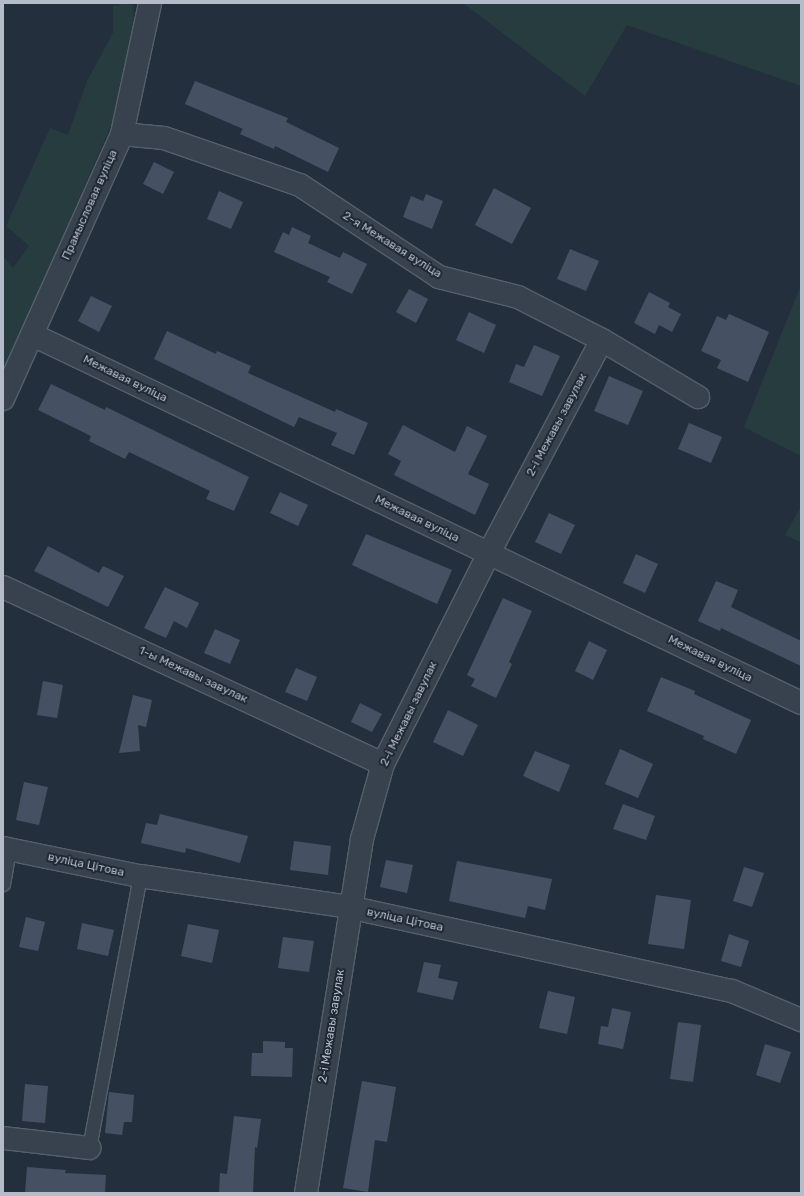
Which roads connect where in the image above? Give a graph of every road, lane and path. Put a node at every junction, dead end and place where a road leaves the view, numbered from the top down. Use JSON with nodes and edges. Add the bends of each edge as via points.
{"nodes":[{"id":1,"x":150,"y":3,"type":"edge"},
{"id":2,"x":122,"y":134,"type":"junction"},
{"id":3,"x":33,"y":336,"type":"junction"},
{"id":4,"x":602,"y":340,"type":"junction"},
{"id":5,"x":698,"y":397,"type":"dead end"},
{"id":6,"x":3,"y":399,"type":"edge"},
{"id":7,"x":490,"y":553,"type":"junction"},
{"id":8,"x":3,"y":587,"type":"edge"},
{"id":9,"x":801,"y":703,"type":"edge"},
{"id":10,"x":383,"y":764,"type":"junction"},
{"id":11,"x":6,"y":848,"type":"edge"},
{"id":12,"x":140,"y":876,"type":"junction"},
{"id":13,"x":3,"y":884,"type":"edge"},
{"id":14,"x":349,"y":907,"type":"junction"},
{"id":15,"x":801,"y":1020,"type":"edge"},
{"id":16,"x":3,"y":1138,"type":"edge"},
{"id":17,"x":89,"y":1148,"type":"joint"},
{"id":18,"x":306,"y":1193,"type":"edge"}],
"edges":[{"from":1,"to":2,"type":"street","name":"Прамысловая вуліца"},
{"from":2,"to":3,"type":"street","name":"Прамысловая вуліца"},
{"from":2,"to":4,"type":"street","name":"2-я Межавая вуліца","via":[[164,138],[300,185],[439,277],[518,297]]},
{"from":3,"to":6,"type":"street","name":"Прамысловая вуліца"},
{"from":3,"to":7,"type":"street","name":"Межавая вуліца"},
{"from":4,"to":5,"type":"street","name":"2-я Межавая вуліца"},
{"from":4,"to":7,"type":"street","name":"2-і Межавы завулак"},
{"from":7,"to":9,"type":"street","name":"Межавая вуліца"},
{"from":7,"to":10,"type":"street","name":"2-і Межавы завулак"},
{"from":8,"to":10,"type":"street","name":"1-ы Межавы завулак"},
{"from":10,"to":14,"type":"street","name":"2-і Межавы завулак","via":[[362,839]]},
{"from":11,"to":12,"type":"street","name":"вуліца Цітова"},
{"from":11,"to":13,"type":"lane"},
{"from":12,"to":14,"type":"street","name":"вуліца Цітова"},
{"from":12,"to":17,"type":"lane"},
{"from":14,"to":15,"type":"street","name":"вуліца Цітова","via":[[732,991]]},
{"from":14,"to":18,"type":"street","name":"2-і Межавы завулак"},
{"from":16,"to":17,"type":"street"}]}
